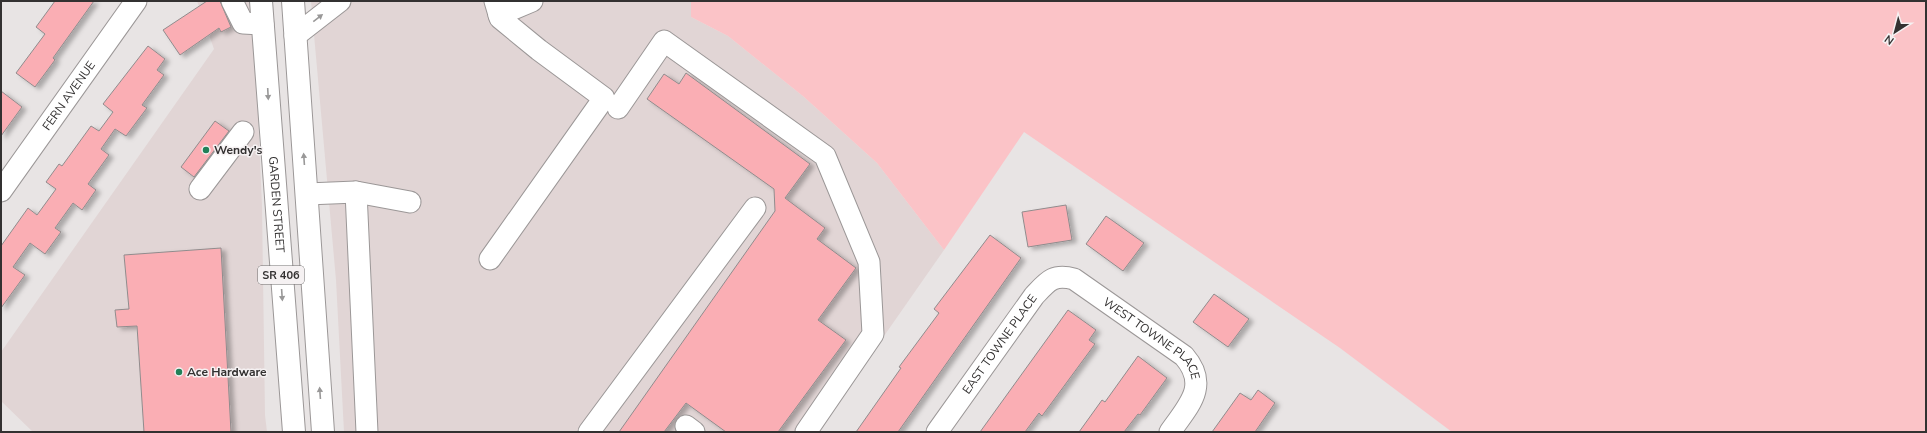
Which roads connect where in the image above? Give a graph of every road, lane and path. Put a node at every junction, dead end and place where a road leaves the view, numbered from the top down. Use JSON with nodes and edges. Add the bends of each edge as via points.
{"nodes":[{"id":1,"x":136,"y":1,"type":"edge"},
{"id":2,"x":232,"y":1,"type":"edge"},
{"id":3,"x":261,"y":1,"type":"edge"},
{"id":4,"x":293,"y":1,"type":"edge"},
{"id":5,"x":340,"y":1,"type":"edge"},
{"id":6,"x":532,"y":1,"type":"edge"},
{"id":7,"x":497,"y":8,"type":"edge"},
{"id":8,"x":263,"y":24,"type":"junction"},
{"id":9,"x":295,"y":36,"type":"junction"},
{"id":10,"x":618,"y":108,"type":"dead end"},
{"id":11,"x":269,"y":117,"type":"junction"},
{"id":12,"x":243,"y":132,"type":"dead end"},
{"id":13,"x":200,"y":189,"type":"dead end"},
{"id":14,"x":1,"y":191,"type":"edge"},
{"id":15,"x":356,"y":192,"type":"junction"},
{"id":16,"x":275,"y":194,"type":"junction"},
{"id":17,"x":307,"y":194,"type":"junction"},
{"id":18,"x":410,"y":202,"type":"dead end"},
{"id":19,"x":755,"y":208,"type":"dead end"},
{"id":20,"x":490,"y":259,"type":"dead end"},
{"id":21,"x":312,"y":268,"type":"junction"},
{"id":22,"x":1074,"y":279,"type":"joint"},
{"id":23,"x":294,"y":432,"type":"edge"},
{"id":24,"x":323,"y":432,"type":"edge"},
{"id":25,"x":367,"y":432,"type":"edge"},
{"id":26,"x":589,"y":432,"type":"edge"},
{"id":27,"x":806,"y":432,"type":"edge"},
{"id":28,"x":937,"y":432,"type":"edge"},
{"id":29,"x":1170,"y":432,"type":"edge"}],
"edges":[{"from":1,"to":14,"type":"street","name":"FERN AVENUE"},
{"from":2,"to":8,"type":"street","via":[[243,23]]},
{"from":3,"to":8,"type":"main road","name":"GARDEN STREET","number":"SR 406"},
{"from":4,"to":9,"type":"main road","number":"SR 406"},
{"from":9,"to":5,"type":"street","one_way":true},
{"from":6,"to":7,"type":"street"},
{"from":7,"to":20,"type":"street","via":[[500,18],[604,98]]},
{"from":8,"to":11,"type":"main road","name":"GARDEN STREET","number":"SR 406","one_way":true},
{"from":17,"to":9,"type":"main road","number":"SR 406","one_way":true},
{"from":10,"to":27,"type":"street","via":[[664,41],[825,156],[868,262],[873,334]]},
{"from":11,"to":16,"type":"main road","name":"GARDEN STREET","number":"SR 406"},
{"from":11,"to":17,"type":"main road","via":[[284,165],[296,185]]},
{"from":12,"to":13,"type":"street"},
{"from":15,"to":17,"type":"street"},
{"from":15,"to":18,"type":"street"},
{"from":15,"to":25,"type":"street"},
{"from":16,"to":21,"type":"main road","via":[[290,202],[299,215]]},
{"from":16,"to":23,"type":"main road","name":"GARDEN STREET","number":"SR 406","one_way":true},
{"from":17,"to":21,"type":"main road","number":"SR 406"},
{"from":19,"to":26,"type":"street"},
{"from":24,"to":21,"type":"main road","number":"SR 406","one_way":true},
{"from":22,"to":28,"type":"street","name":"EAST TOWNE PLACE","via":[[1062,275],[1048,281],[1034,296]]},
{"from":22,"to":29,"type":"street","name":"WEST TOWNE PLACE","via":[[1184,356],[1193,366],[1197,379],[1196,390]]}]}
